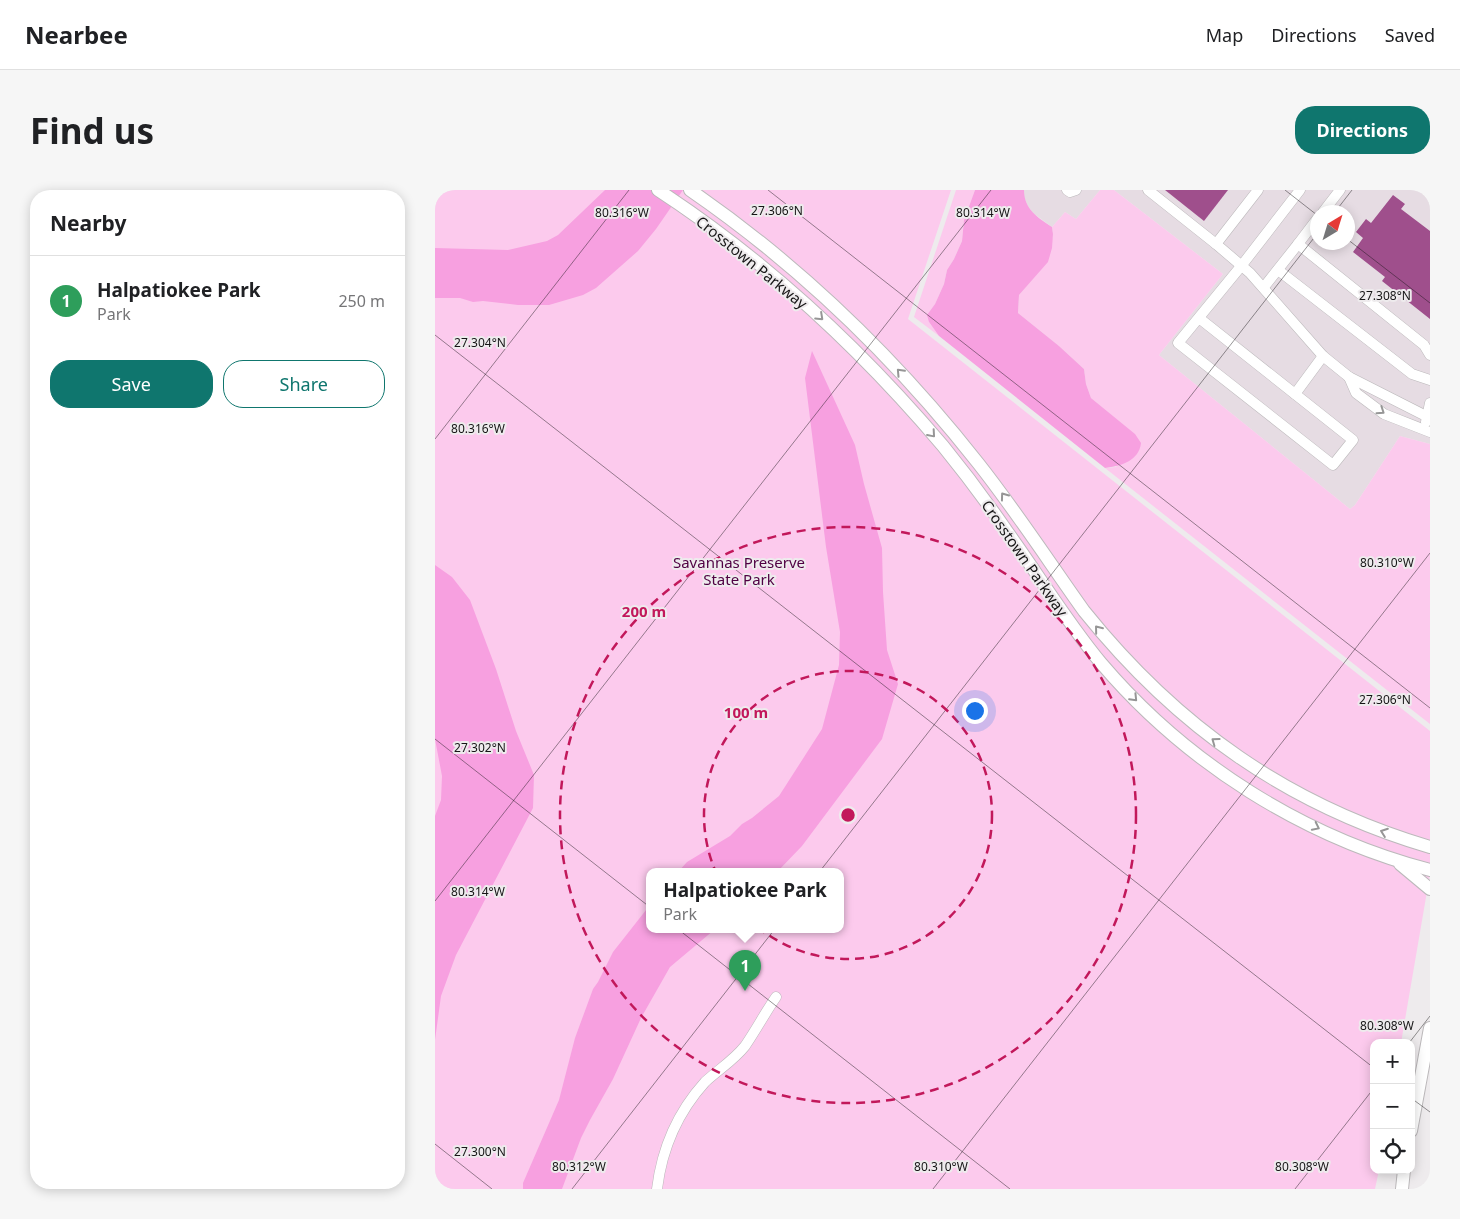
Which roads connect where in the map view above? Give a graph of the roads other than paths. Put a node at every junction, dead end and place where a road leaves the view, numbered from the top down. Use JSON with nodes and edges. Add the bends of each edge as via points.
{"nodes":[{"id":1,"x":658,"y":190,"type":"edge"},
{"id":2,"x":690,"y":190,"type":"edge"},
{"id":3,"x":1067,"y":190,"type":"edge"},
{"id":4,"x":1076,"y":190,"type":"edge"},
{"id":5,"x":1148,"y":190,"type":"edge"},
{"id":6,"x":1258,"y":190,"type":"edge"},
{"id":7,"x":1300,"y":190,"type":"edge"},
{"id":8,"x":1340,"y":190,"type":"edge"},
{"id":9,"x":1328,"y":205,"type":"edge"},
{"id":10,"x":1310,"y":228,"type":"edge"},
{"id":11,"x":1216,"y":244,"type":"junction"},
{"id":12,"x":1298,"y":244,"type":"junction"},
{"id":13,"x":1242,"y":265,"type":"junction"},
{"id":14,"x":1278,"y":270,"type":"junction"},
{"id":15,"x":1264,"y":287,"type":"junction"},
{"id":16,"x":1199,"y":318,"type":"junction"},
{"id":17,"x":1430,"y":355,"type":"edge"},
{"id":18,"x":1323,"y":356,"type":"junction"},
{"id":19,"x":1349,"y":377,"type":"junction"},
{"id":20,"x":1430,"y":380,"type":"edge"},
{"id":21,"x":1295,"y":394,"type":"junction"},
{"id":22,"x":1430,"y":403,"type":"edge"},
{"id":23,"x":1429,"y":418,"type":"edge"},
{"id":24,"x":1427,"y":431,"type":"edge"},
{"id":25,"x":1430,"y":835,"type":"edge"},
{"id":26,"x":1410,"y":841,"type":"junction"},
{"id":27,"x":1430,"y":847,"type":"edge"},
{"id":28,"x":1392,"y":858,"type":"junction"},
{"id":29,"x":1430,"y":870,"type":"edge"},
{"id":30,"x":1430,"y":889,"type":"edge"},
{"id":31,"x":776,"y":997,"type":"dead end"},
{"id":32,"x":1430,"y":1028,"type":"edge"},
{"id":33,"x":1411,"y":1129,"type":"edge"},
{"id":34,"x":1404,"y":1174,"type":"edge"},
{"id":35,"x":657,"y":1189,"type":"edge"},
{"id":36,"x":1402,"y":1189,"type":"edge"}],
"edges":[{"from":1,"to":28,"type":"main road","name":"Crosstown Parkway","one_way":true,"via":[[712,227],[818,315],[910,408],[1007,530],[1076,631],[1131,696],[1164,727],[1243,788],[1317,828]]},
{"from":26,"to":2,"type":"main road","name":"Crosstown Parkway","one_way":true,"via":[[1320,804],[1255,768],[1171,704],[1111,644],[979,464],[886,356],[808,282]]},
{"from":3,"to":4,"type":"lane"},
{"from":5,"to":11,"type":"lane"},
{"from":6,"to":11,"type":"lane"},
{"from":7,"to":13,"type":"lane"},
{"from":8,"to":9,"type":"lane"},
{"from":10,"to":12,"type":"lane"},
{"from":11,"to":13,"type":"lane"},
{"from":12,"to":14,"type":"lane"},
{"from":12,"to":17,"type":"lane","via":[[1424,344]]},
{"from":13,"to":15,"type":"lane"},
{"from":13,"to":16,"type":"lane"},
{"from":14,"to":15,"type":"lane"},
{"from":14,"to":20,"type":"lane","via":[[1412,374]]},
{"from":15,"to":18,"type":"lane"},
{"from":16,"to":21,"type":"lane"},
{"from":16,"to":21,"type":"lane","via":[[1178,343],[1333,465],[1353,440]]},
{"from":18,"to":19,"type":"lane"},
{"from":18,"to":21,"type":"lane"},
{"from":19,"to":23,"type":"lane"},
{"from":19,"to":24,"type":"lane","one_way":true,"via":[[1356,393],[1384,414]]},
{"from":22,"to":23,"type":"lane"},
{"from":23,"to":24,"type":"lane"},
{"from":25,"to":26,"type":"main road"},
{"from":26,"to":27,"type":"main road","name":"Crosstown Parkway"},
{"from":28,"to":29,"type":"main road","name":"Crosstown Parkway"},
{"from":28,"to":30,"type":"main road"},
{"from":31,"to":35,"type":"lane","via":[[744,1047],[705,1083],[685,1109],[669,1137]]},
{"from":32,"to":33,"type":"main road"},
{"from":34,"to":36,"type":"main road"}]}
